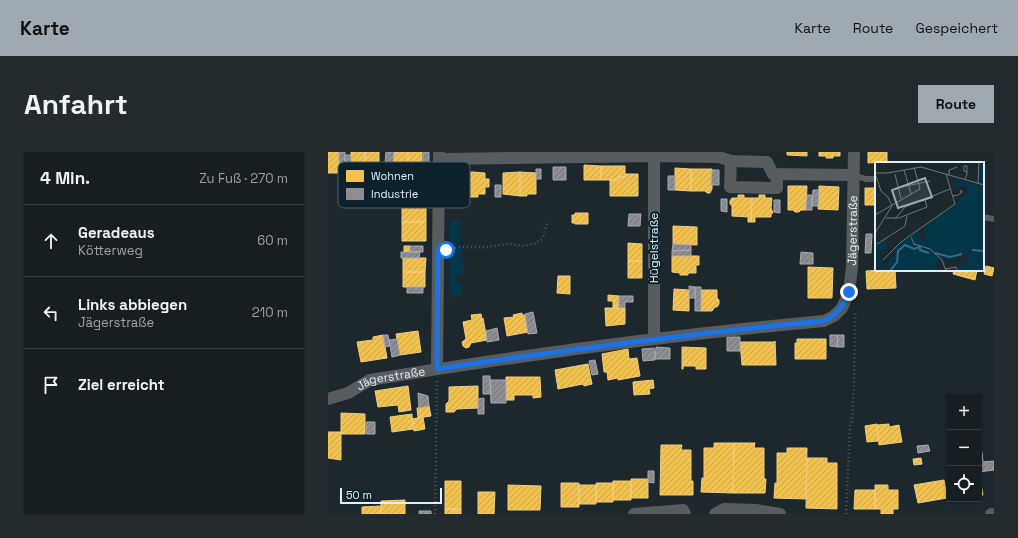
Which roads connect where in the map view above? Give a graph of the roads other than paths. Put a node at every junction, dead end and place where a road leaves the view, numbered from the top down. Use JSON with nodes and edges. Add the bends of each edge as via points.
{"nodes":[{"id":1,"x":854,"y":152,"type":"edge"},
{"id":2,"x":654,"y":154,"type":"edge"},
{"id":3,"x":439,"y":155,"type":"edge"},
{"id":4,"x":731,"y":161,"type":"junction"},
{"id":5,"x":777,"y":174,"type":"junction"},
{"id":6,"x":853,"y":175,"type":"junction"},
{"id":7,"x":875,"y":179,"type":"edge"},
{"id":8,"x":438,"y":208,"type":"edge"},
{"id":9,"x":984,"y":217,"type":"edge"},
{"id":10,"x":994,"y":219,"type":"edge"},
{"id":11,"x":654,"y":339,"type":"junction"},
{"id":12,"x":437,"y":369,"type":"junction"},
{"id":13,"x":328,"y":399,"type":"edge"},
{"id":14,"x":634,"y":514,"type":"edge"},
{"id":15,"x":685,"y":514,"type":"edge"},
{"id":16,"x":715,"y":514,"type":"edge"},
{"id":17,"x":780,"y":514,"type":"edge"}],
"edges":[{"from":1,"to":6,"type":"street","name":"Jägerstraße"},
{"from":2,"to":3,"type":"street","via":[[553,157]]},
{"from":2,"to":4,"type":"street","via":[[719,157]]},
{"from":2,"to":11,"type":"street","name":"Hügelstraße"},
{"from":4,"to":5,"type":"street","via":[[767,162],[773,174]]},
{"from":4,"to":5,"type":"street","via":[[730,187],[777,188]]},
{"from":5,"to":6,"type":"street"},
{"from":6,"to":7,"type":"lane"},
{"from":6,"to":11,"type":"street","name":"Jägerstraße","via":[[852,267],[849,292],[842,308],[834,316],[824,321]]},
{"from":8,"to":12,"type":"street"},
{"from":9,"to":10,"type":"lane"},
{"from":11,"to":12,"type":"street","name":"Jägerstraße"},
{"from":12,"to":13,"type":"street","name":"Jägerstraße","via":[[370,380],[348,393]]},
{"from":14,"to":15,"type":"street","via":[[683,510]]},
{"from":16,"to":17,"type":"street","via":[[724,509]]}]}
